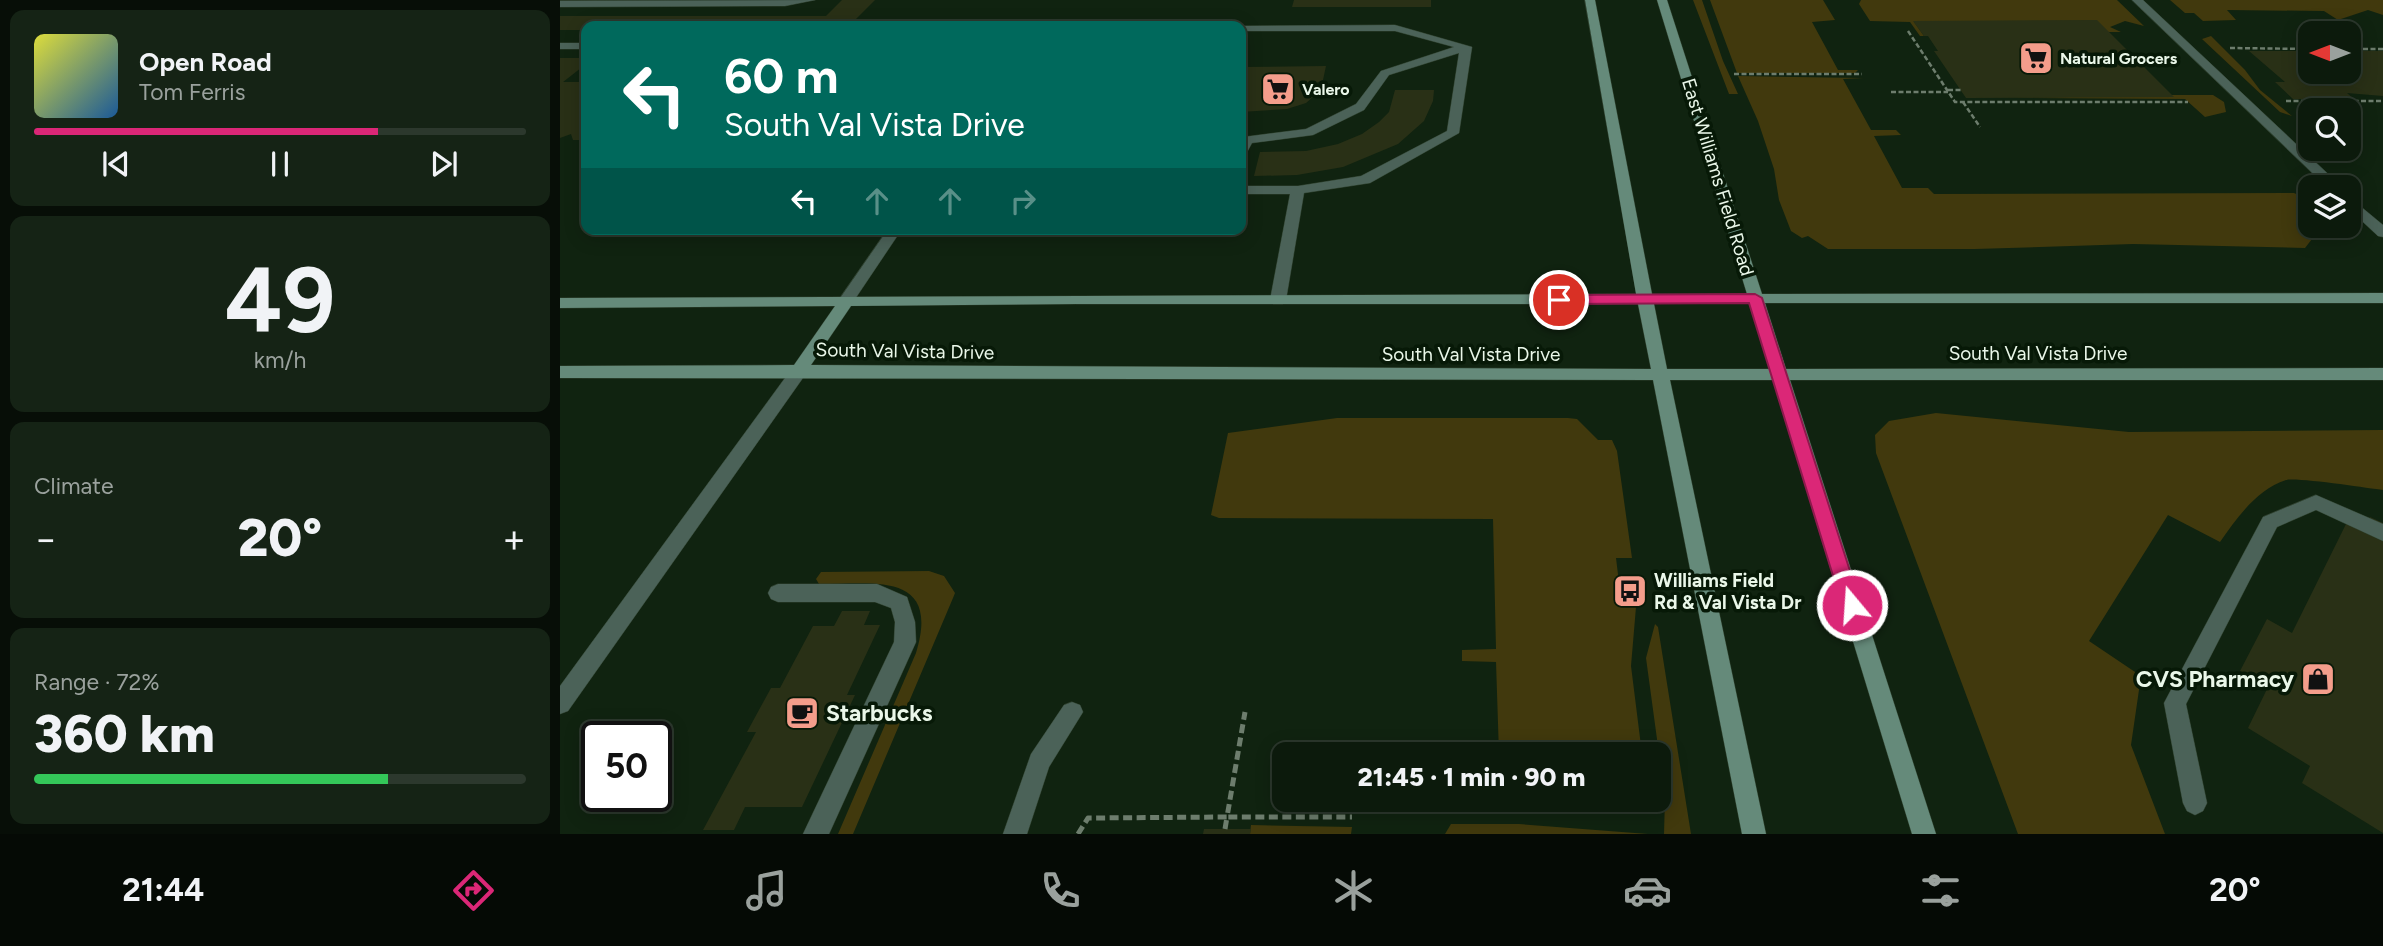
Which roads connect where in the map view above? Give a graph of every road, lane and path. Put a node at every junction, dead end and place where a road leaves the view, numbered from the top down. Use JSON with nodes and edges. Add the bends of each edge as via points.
{"nodes":[{"id":1,"x":810,"y":0,"type":"edge"},
{"id":2,"x":1590,"y":0,"type":"edge"},
{"id":3,"x":1662,"y":0,"type":"edge"},
{"id":4,"x":2137,"y":0,"type":"edge"},
{"id":5,"x":560,"y":4,"type":"edge"},
{"id":6,"x":1246,"y":28,"type":"edge"},
{"id":7,"x":1908,"y":31,"type":"dead end"},
{"id":8,"x":560,"y":46,"type":"edge"},
{"id":9,"x":581,"y":46,"type":"edge"},
{"id":10,"x":1466,"y":47,"type":"junction"},
{"id":11,"x":2229,"y":48,"type":"dead end"},
{"id":12,"x":2298,"y":49,"type":"edge"},
{"id":13,"x":2361,"y":49,"type":"edge"},
{"id":14,"x":2383,"y":49,"type":"edge"},
{"id":15,"x":1734,"y":74,"type":"dead end"},
{"id":16,"x":1862,"y":74,"type":"dead end"},
{"id":17,"x":1961,"y":90,"type":"dead end"},
{"id":18,"x":1948,"y":91,"type":"junction"},
{"id":19,"x":1891,"y":92,"type":"dead end"},
{"id":20,"x":1976,"y":97,"type":"dead end"},
{"id":21,"x":2280,"y":101,"type":"dead end"},
{"id":22,"x":2383,"y":101,"type":"edge"},
{"id":23,"x":1963,"y":102,"type":"junction"},
{"id":24,"x":1979,"y":102,"type":"junction"},
{"id":25,"x":2188,"y":102,"type":"dead end"},
{"id":26,"x":1980,"y":127,"type":"dead end"},
{"id":27,"x":1246,"y":142,"type":"edge"},
{"id":28,"x":2321,"y":175,"type":"edge"},
{"id":29,"x":1246,"y":190,"type":"edge"},
{"id":30,"x":1298,"y":190,"type":"junction"},
{"id":31,"x":2361,"y":212,"type":"edge"},
{"id":32,"x":2383,"y":233,"type":"edge"},
{"id":33,"x":891,"y":235,"type":"edge"},
{"id":34,"x":1755,"y":298,"type":"junction"},
{"id":35,"x":2383,"y":298,"type":"edge"},
{"id":36,"x":1278,"y":300,"type":"junction"},
{"id":37,"x":1645,"y":300,"type":"junction"},
{"id":38,"x":846,"y":301,"type":"junction"},
{"id":39,"x":560,"y":303,"type":"edge"},
{"id":40,"x":799,"y":371,"type":"junction"},
{"id":41,"x":560,"y":372,"type":"edge"},
{"id":42,"x":1662,"y":374,"type":"junction"},
{"id":43,"x":1778,"y":374,"type":"junction"},
{"id":44,"x":2383,"y":374,"type":"edge"},
{"id":45,"x":2383,"y":533,"type":"edge"},
{"id":46,"x":778,"y":593,"type":"dead end"},
{"id":47,"x":560,"y":705,"type":"edge"},
{"id":48,"x":1072,"y":712,"type":"dead end"},
{"id":49,"x":1245,"y":712,"type":"dead end"},
{"id":50,"x":2195,"y":803,"type":"dead end"},
{"id":51,"x":1227,"y":817,"type":"junction"},
{"id":52,"x":1352,"y":817,"type":"dead end"},
{"id":53,"x":1225,"y":829,"type":"dead end"},
{"id":54,"x":814,"y":834,"type":"edge"},
{"id":55,"x":1015,"y":834,"type":"edge"},
{"id":56,"x":1078,"y":834,"type":"edge"},
{"id":57,"x":1754,"y":834,"type":"edge"},
{"id":58,"x":1924,"y":834,"type":"edge"}],
"edges":[{"from":1,"to":5,"type":"lane"},
{"from":2,"to":37,"type":"main road"},
{"from":3,"to":34,"type":"main road","name":"East Williams Field Road"},
{"from":4,"to":28,"type":"lane"},
{"from":6,"to":10,"type":"lane","via":[[1395,28]]},
{"from":7,"to":18,"type":"path"},
{"from":8,"to":9,"type":"lane"},
{"from":10,"to":27,"type":"lane","via":[[1385,73],[1360,107],[1309,132]]},
{"from":10,"to":30,"type":"lane","via":[[1453,133],[1365,180]]},
{"from":11,"to":12,"type":"path"},
{"from":13,"to":14,"type":"path"},
{"from":15,"to":16,"type":"path"},
{"from":17,"to":18,"type":"path"},
{"from":18,"to":19,"type":"path"},
{"from":18,"to":23,"type":"path","via":[[1955,102]]},
{"from":20,"to":24,"type":"path"},
{"from":21,"to":22,"type":"path"},
{"from":23,"to":24,"type":"path"},
{"from":23,"to":26,"type":"path"},
{"from":24,"to":25,"type":"path"},
{"from":29,"to":30,"type":"lane"},
{"from":30,"to":36,"type":"lane"},
{"from":31,"to":32,"type":"lane"},
{"from":33,"to":38,"type":"lane"},
{"from":34,"to":35,"type":"main road"},
{"from":34,"to":37,"type":"main road"},
{"from":34,"to":43,"type":"main road","name":"East Williams Field Road"},
{"from":36,"to":37,"type":"main road"},
{"from":36,"to":38,"type":"main road"},
{"from":37,"to":42,"type":"main road"},
{"from":38,"to":39,"type":"main road"},
{"from":38,"to":40,"type":"main road"},
{"from":40,"to":41,"type":"main road","name":"South Val Vista Drive"},
{"from":40,"to":42,"type":"main road","name":"South Val Vista Drive"},
{"from":40,"to":47,"type":"lane"},
{"from":42,"to":43,"type":"main road","name":"South Val Vista Drive"},
{"from":42,"to":57,"type":"main road"},
{"from":43,"to":44,"type":"main road","name":"South Val Vista Drive"},
{"from":43,"to":58,"type":"main road","name":"East Williams Field Road"},
{"from":45,"to":50,"type":"lane","via":[[2316,502],[2270,522],[2175,703]]},
{"from":46,"to":54,"type":"lane","via":[[877,593],[900,603],[905,622],[905,642]]},
{"from":48,"to":55,"type":"lane","via":[[1038,762]]},
{"from":49,"to":51,"type":"path"},
{"from":51,"to":52,"type":"path"},
{"from":51,"to":53,"type":"path"},
{"from":51,"to":56,"type":"path","via":[[1088,818]]}]}
